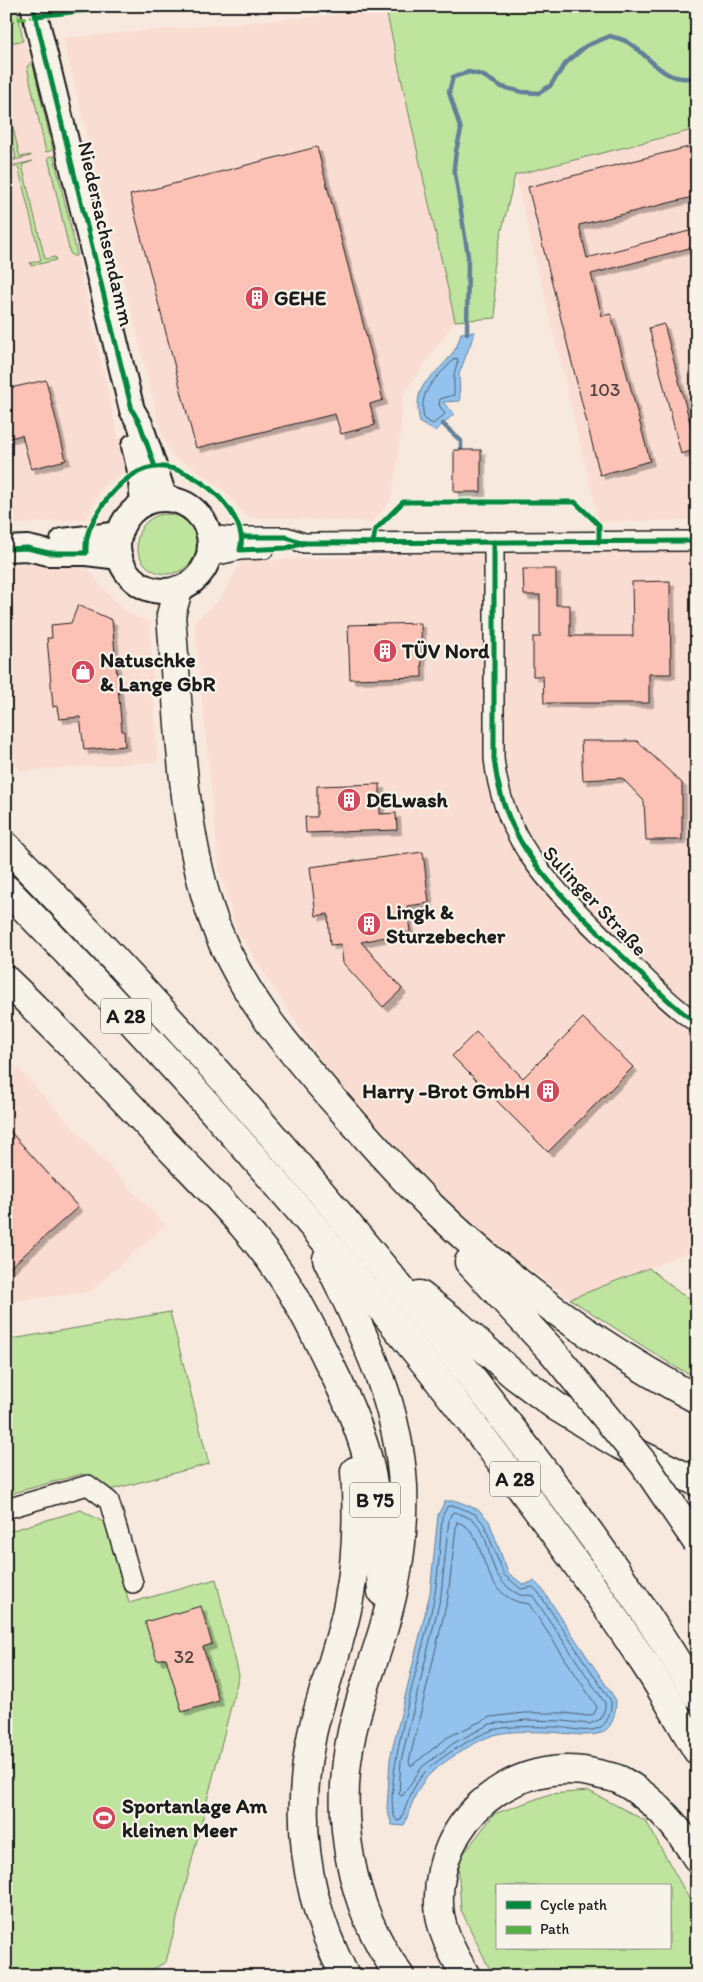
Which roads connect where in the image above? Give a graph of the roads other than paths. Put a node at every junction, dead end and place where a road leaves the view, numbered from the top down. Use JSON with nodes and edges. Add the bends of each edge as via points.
{"nodes":[{"id":1,"x":34,"y":8,"type":"edge"},
{"id":2,"x":154,"y":502,"type":"junction"},
{"id":3,"x":697,"y":541,"type":"edge"},
{"id":4,"x":494,"y":542,"type":"junction"},
{"id":5,"x":120,"y":546,"type":"junction"},
{"id":6,"x":209,"y":546,"type":"junction"},
{"id":7,"x":17,"y":549,"type":"edge"},
{"id":8,"x":178,"y":590,"type":"junction"},
{"id":9,"x":6,"y":846,"type":"edge"},
{"id":10,"x":6,"y":889,"type":"edge"},
{"id":11,"x":6,"y":980,"type":"edge"},
{"id":12,"x":697,"y":1023,"type":"edge"},
{"id":13,"x":390,"y":1163,"type":"junction"},
{"id":14,"x":310,"y":1224,"type":"junction"},
{"id":15,"x":388,"y":1272,"type":"junction"},
{"id":16,"x":336,"y":1377,"type":"junction"},
{"id":17,"x":697,"y":1399,"type":"edge"},
{"id":18,"x":697,"y":1482,"type":"edge"},
{"id":19,"x":6,"y":1509,"type":"edge"},
{"id":20,"x":697,"y":1542,"type":"edge"},
{"id":21,"x":133,"y":1583,"type":"dead end"},
{"id":22,"x":384,"y":1628,"type":"junction"},
{"id":23,"x":697,"y":1695,"type":"edge"},
{"id":24,"x":697,"y":1750,"type":"edge"},
{"id":25,"x":697,"y":1858,"type":"edge"},
{"id":26,"x":345,"y":1976,"type":"edge"},
{"id":27,"x":400,"y":1976,"type":"edge"},
{"id":28,"x":466,"y":1976,"type":"edge"}],
"edges":[{"from":1,"to":2,"type":"main road","name":"Niedersachsendamm","via":[[132,410],[140,424]]},
{"from":2,"to":5,"type":"main road","via":[[128,517]]},
{"from":2,"to":6,"type":"main road","via":[[185,504],[194,510],[206,526]]},
{"from":3,"to":4,"type":"street"},
{"from":4,"to":6,"type":"street","via":[[304,543],[286,537],[227,537]]},
{"from":4,"to":12,"type":"street","name":"Sulinger Straße","via":[[494,758],[498,783],[514,830],[535,865],[556,889],[672,1004]]},
{"from":5,"to":7,"type":"main road","via":[[86,553]]},
{"from":5,"to":8,"type":"main road","via":[[125,570],[134,580],[155,591]]},
{"from":6,"to":8,"type":"main road","via":[[203,571]]},
{"from":8,"to":13,"type":"highway","via":[[172,615],[187,800],[200,875],[219,934],[244,984],[270,1024]]},
{"from":9,"to":15,"type":"highway","number":"A 28","via":[[87,928],[198,1051]]},
{"from":10,"to":14,"type":"highway","number":"A 28","via":[[79,964]]},
{"from":11,"to":16,"type":"highway","via":[[82,1054],[214,1194],[263,1252],[289,1287]]},
{"from":13,"to":17,"type":"highway","via":[[433,1208],[510,1277],[597,1341]]},
{"from":13,"to":20,"type":"highway","bridge":true,"via":[[466,1259],[552,1352],[644,1464]]},
{"from":14,"to":22,"type":"highway","via":[[379,1371],[394,1424],[403,1486],[402,1524],[396,1577]]},
{"from":14,"to":24,"type":"highway","number":"A 28","via":[[501,1460],[574,1559],[641,1657]]},
{"from":15,"to":18,"type":"highway","via":[[456,1323],[514,1375],[557,1407],[618,1444]]},
{"from":15,"to":23,"type":"highway","number":"A 28","via":[[527,1446],[603,1551]]},
{"from":16,"to":22,"type":"highway","number":"B 75","via":[[351,1409],[370,1468]]},
{"from":16,"to":26,"type":"highway","via":[[348,1420],[355,1468],[355,1563],[344,1627],[313,1733],[303,1820],[308,1867],[318,1913]]},
{"from":19,"to":21,"type":"street","via":[[88,1485],[109,1501]]},
{"from":22,"to":27,"type":"highway","via":[[353,1731],[345,1783],[345,1818],[359,1895],[370,1926]]},
{"from":25,"to":28,"type":"highway","via":[[656,1805],[619,1780],[581,1770],[544,1771],[507,1784],[475,1809],[452,1840],[442,1872],[439,1906],[447,1943]]}]}
